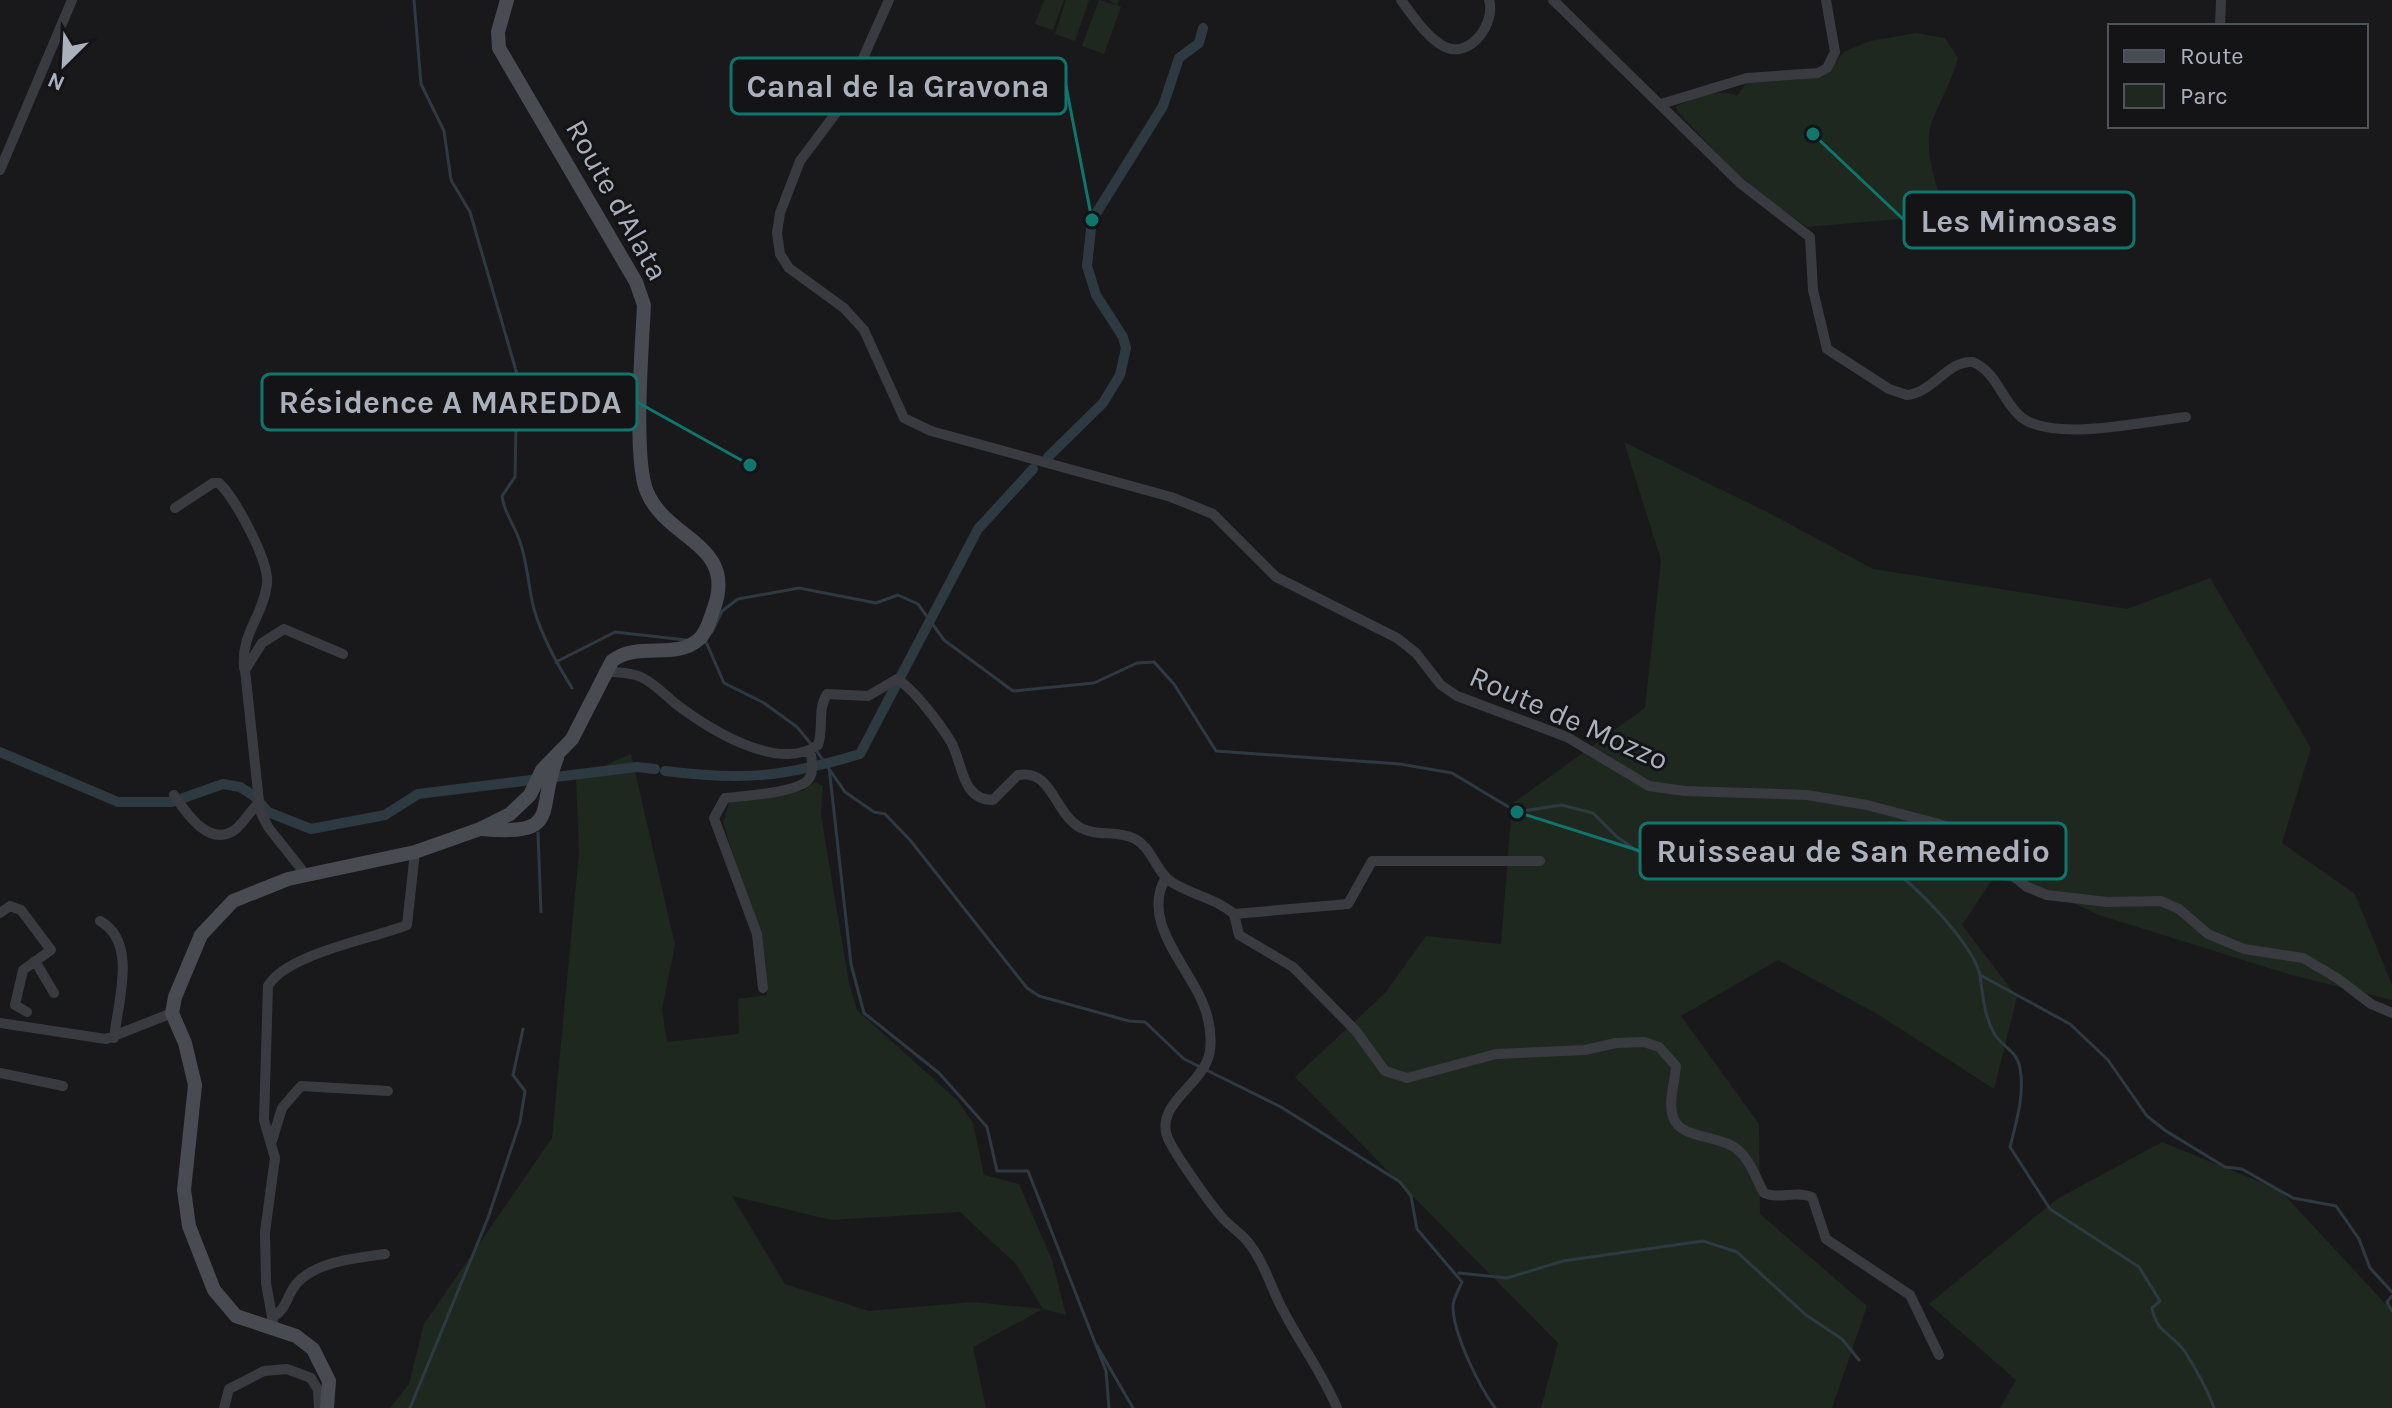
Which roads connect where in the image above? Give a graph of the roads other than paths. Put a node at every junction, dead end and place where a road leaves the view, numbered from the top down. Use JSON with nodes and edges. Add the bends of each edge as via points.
{"nodes":[{"id":1,"x":72,"y":0,"type":"edge"},
{"id":2,"x":507,"y":0,"type":"edge"},
{"id":3,"x":889,"y":0,"type":"edge"},
{"id":4,"x":1401,"y":0,"type":"edge"},
{"id":5,"x":1489,"y":0,"type":"edge"},
{"id":6,"x":1553,"y":0,"type":"edge"},
{"id":7,"x":1826,"y":0,"type":"edge"},
{"id":8,"x":2221,"y":0,"type":"edge"},
{"id":9,"x":2220,"y":24,"type":"edge"},
{"id":10,"x":1661,"y":104,"type":"junction"},
{"id":11,"x":0,"y":170,"type":"edge"},
{"id":12,"x":2186,"y":417,"type":"dead end"},
{"id":13,"x":175,"y":508,"type":"dead end"},
{"id":14,"x":343,"y":654,"type":"dead end"},
{"id":15,"x":245,"y":670,"type":"junction"},
{"id":16,"x":604,"y":671,"type":"junction"},
{"id":17,"x":814,"y":748,"type":"junction"},
{"id":18,"x":560,"y":750,"type":"junction"},
{"id":19,"x":530,"y":795,"type":"junction"},
{"id":20,"x":177,"y":799,"type":"dead end"},
{"id":21,"x":258,"y":804,"type":"junction"},
{"id":22,"x":547,"y":808,"type":"junction"},
{"id":23,"x":480,"y":829,"type":"junction"},
{"id":24,"x":415,"y":852,"type":"junction"},
{"id":25,"x":1540,"y":861,"type":"dead end"},
{"id":26,"x":306,"y":875,"type":"junction"},
{"id":27,"x":1166,"y":877,"type":"junction"},
{"id":28,"x":0,"y":913,"type":"edge"},
{"id":29,"x":1234,"y":914,"type":"junction"},
{"id":30,"x":100,"y":921,"type":"dead end"},
{"id":31,"x":35,"y":961,"type":"junction"},
{"id":32,"x":763,"y":988,"type":"dead end"},
{"id":33,"x":54,"y":993,"type":"dead end"},
{"id":34,"x":27,"y":1012,"type":"dead end"},
{"id":35,"x":172,"y":1013,"type":"junction"},
{"id":36,"x":2392,"y":1013,"type":"edge"},
{"id":37,"x":0,"y":1023,"type":"edge"},
{"id":38,"x":114,"y":1038,"type":"junction"},
{"id":39,"x":0,"y":1073,"type":"edge"},
{"id":40,"x":63,"y":1086,"type":"dead end"},
{"id":41,"x":388,"y":1091,"type":"dead end"},
{"id":42,"x":272,"y":1141,"type":"junction"},
{"id":43,"x":385,"y":1254,"type":"dead end"},
{"id":44,"x":273,"y":1323,"type":"junction"},
{"id":45,"x":1939,"y":1355,"type":"dead end"},
{"id":46,"x":224,"y":1408,"type":"edge"},
{"id":47,"x":319,"y":1408,"type":"edge"},
{"id":48,"x":327,"y":1408,"type":"edge"},
{"id":49,"x":1337,"y":1408,"type":"edge"}],
"edges":[{"from":1,"to":11,"type":"street"},
{"from":2,"to":16,"type":"street","name":"Route d'Alata","via":[[499,48],[636,282],[644,305],[639,459],[647,494],[716,561],[719,577],[701,639],[679,649],[622,652]]},
{"from":3,"to":36,"type":"street","name":"Route de Mozzo","via":[[842,105],[800,161],[777,233],[789,268],[844,308],[864,330],[898,411],[911,423],[1205,510],[1226,524],[1276,577],[1397,638],[1457,696],[1567,737],[1649,786],[1807,795],[1955,829],[2027,887],[2047,895],[2107,902],[2161,901],[2208,934],[2244,949],[2303,958]]},
{"from":4,"to":5,"type":"street","via":[[1430,35],[1458,49],[1475,42],[1485,29]]},
{"from":6,"to":10,"type":"street"},
{"from":7,"to":10,"type":"street","via":[[1835,52],[1827,68],[1747,78]]},
{"from":8,"to":9,"type":"street"},
{"from":10,"to":12,"type":"street","via":[[1740,183],[1810,237],[1817,312],[1831,355],[1907,395],[1929,389],[1961,363],[1973,362],[1993,377],[2017,414],[2042,428]]},
{"from":13,"to":15,"type":"street","via":[[219,483],[267,568],[263,602],[242,648]]},
{"from":14,"to":15,"type":"street","via":[[284,629],[262,643]]},
{"from":15,"to":21,"type":"street"},
{"from":16,"to":17,"type":"street","via":[[645,679],[678,706],[753,748],[780,753]]},
{"from":16,"to":18,"type":"street","via":[[572,739]]},
{"from":17,"to":27,"type":"street","via":[[823,730],[820,707],[827,694],[868,696],[897,679],[911,688],[952,743],[977,797],[993,800],[1018,775],[1038,776],[1062,813],[1093,834],[1135,839],[1147,847]]},
{"from":17,"to":32,"type":"street","via":[[806,782],[725,798],[714,818],[757,934]]},
{"from":18,"to":19,"type":"street"},
{"from":18,"to":22,"type":"street"},
{"from":19,"to":22,"type":"street"},
{"from":19,"to":23,"type":"street","via":[[510,814]]},
{"from":20,"to":21,"type":"street","via":[[210,833],[235,830]]},
{"from":21,"to":26,"type":"street","via":[[268,827]]},
{"from":22,"to":23,"type":"street","via":[[530,828]]},
{"from":23,"to":24,"type":"street"},
{"from":24,"to":26,"type":"street"},
{"from":24,"to":42,"type":"street","via":[[407,925],[292,966],[273,976],[268,986],[264,1120]]},
{"from":25,"to":29,"type":"street","via":[[1372,861],[1348,904]]},
{"from":26,"to":35,"type":"street","via":[[233,901],[215,916],[196,946]]},
{"from":27,"to":29,"type":"street"},
{"from":27,"to":49,"type":"street","via":[[1159,889],[1160,927],[1207,1015],[1211,1043],[1206,1064],[1166,1119],[1167,1138],[1221,1216],[1263,1264],[1283,1312]]},
{"from":28,"to":31,"type":"street","via":[[10,906],[21,910],[51,950]]},
{"from":29,"to":45,"type":"street","via":[[1239,935],[1293,967],[1395,1076],[1407,1078],[1496,1054],[1585,1050],[1616,1043],[1659,1047],[1676,1066],[1672,1115],[1677,1125],[1722,1139],[1740,1151],[1764,1193],[1812,1197],[1826,1239],[1910,1295]]},
{"from":30,"to":38,"type":"street","via":[[114,929],[123,945]]},
{"from":31,"to":33,"type":"street"},
{"from":31,"to":34,"type":"street","via":[[23,970],[15,1005]]},
{"from":35,"to":38,"type":"street"},
{"from":35,"to":44,"type":"street","via":[[195,1085],[184,1190],[189,1226],[224,1304],[251,1323]]},
{"from":37,"to":38,"type":"street"},
{"from":39,"to":40,"type":"street"},
{"from":41,"to":42,"type":"street","via":[[301,1086],[282,1108]]},
{"from":42,"to":44,"type":"street","via":[[275,1158],[265,1232]]},
{"from":43,"to":44,"type":"street","via":[[315,1271],[296,1284]]},
{"from":44,"to":48,"type":"street","via":[[313,1349],[324,1364]]},
{"from":46,"to":47,"type":"street","via":[[229,1389],[264,1371],[287,1369],[311,1378]]}]}
